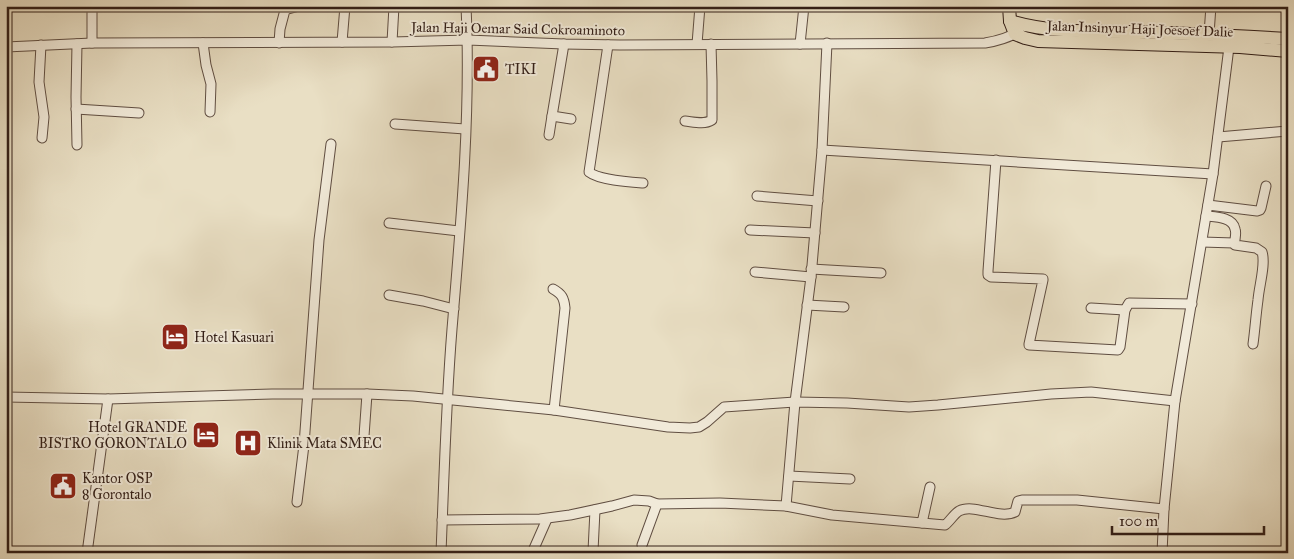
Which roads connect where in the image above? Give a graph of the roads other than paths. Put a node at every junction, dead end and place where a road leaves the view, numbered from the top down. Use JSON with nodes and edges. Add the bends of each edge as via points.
{"nodes":[{"id":1,"x":92,"y":6,"type":"edge"},
{"id":2,"x":299,"y":6,"type":"edge"},
{"id":3,"x":345,"y":6,"type":"edge"},
{"id":4,"x":394,"y":6,"type":"edge"},
{"id":5,"x":466,"y":6,"type":"edge"},
{"id":6,"x":700,"y":6,"type":"edge"},
{"id":7,"x":804,"y":6,"type":"edge"},
{"id":8,"x":1010,"y":6,"type":"edge"},
{"id":9,"x":1211,"y":6,"type":"edge"},
{"id":10,"x":284,"y":10,"type":"edge"},
{"id":11,"x":1010,"y":21,"type":"junction"},
{"id":12,"x":1026,"y":26,"type":"junction"},
{"id":13,"x":1015,"y":34,"type":"junction"},
{"id":14,"x":1208,"y":34,"type":"junction"},
{"id":15,"x":1288,"y":39,"type":"edge"},
{"id":16,"x":468,"y":40,"type":"junction"},
{"id":17,"x":342,"y":42,"type":"junction"},
{"id":18,"x":392,"y":42,"type":"junction"},
{"id":19,"x":92,"y":43,"type":"junction"},
{"id":20,"x":203,"y":43,"type":"junction"},
{"id":21,"x":279,"y":43,"type":"junction"},
{"id":22,"x":828,"y":43,"type":"junction"},
{"id":23,"x":77,"y":44,"type":"junction"},
{"id":24,"x":564,"y":44,"type":"junction"},
{"id":25,"x":697,"y":44,"type":"junction"},
{"id":26,"x":711,"y":44,"type":"junction"},
{"id":27,"x":800,"y":44,"type":"junction"},
{"id":28,"x":1237,"y":44,"type":"junction"},
{"id":29,"x":41,"y":45,"type":"junction"},
{"id":30,"x":608,"y":45,"type":"junction"},
{"id":31,"x":6,"y":46,"type":"edge"},
{"id":32,"x":1288,"y":51,"type":"edge"},
{"id":33,"x":76,"y":109,"type":"junction"},
{"id":34,"x":210,"y":112,"type":"dead end"},
{"id":35,"x":139,"y":113,"type":"dead end"},
{"id":36,"x":552,"y":116,"type":"junction"},
{"id":37,"x":571,"y":119,"type":"dead end"},
{"id":38,"x":685,"y":121,"type":"dead end"},
{"id":39,"x":395,"y":124,"type":"dead end"},
{"id":40,"x":465,"y":129,"type":"junction"},
{"id":41,"x":1288,"y":131,"type":"edge"},
{"id":42,"x":549,"y":135,"type":"dead end"},
{"id":43,"x":1218,"y":137,"type":"junction"},
{"id":44,"x":42,"y":138,"type":"dead end"},
{"id":45,"x":331,"y":144,"type":"dead end"},
{"id":46,"x":77,"y":145,"type":"dead end"},
{"id":47,"x":822,"y":150,"type":"junction"},
{"id":48,"x":996,"y":160,"type":"junction"},
{"id":49,"x":1213,"y":174,"type":"junction"},
{"id":50,"x":643,"y":183,"type":"dead end"},
{"id":51,"x":1266,"y":186,"type":"dead end"},
{"id":52,"x":756,"y":196,"type":"dead end"},
{"id":53,"x":818,"y":201,"type":"junction"},
{"id":54,"x":1208,"y":205,"type":"junction"},
{"id":55,"x":1206,"y":216,"type":"junction"},
{"id":56,"x":390,"y":224,"type":"dead end"},
{"id":57,"x":750,"y":230,"type":"dead end"},
{"id":58,"x":459,"y":231,"type":"junction"},
{"id":59,"x":815,"y":233,"type":"junction"},
{"id":60,"x":1202,"y":242,"type":"junction"},
{"id":61,"x":1234,"y":243,"type":"junction"},
{"id":62,"x":755,"y":272,"type":"dead end"},
{"id":63,"x":881,"y":272,"type":"dead end"},
{"id":64,"x":811,"y":273,"type":"junction"},
{"id":65,"x":553,"y":289,"type":"dead end"},
{"id":66,"x":389,"y":295,"type":"dead end"},
{"id":67,"x":1192,"y":304,"type":"junction"},
{"id":68,"x":807,"y":305,"type":"junction"},
{"id":69,"x":844,"y":307,"type":"dead end"},
{"id":70,"x":1091,"y":308,"type":"dead end"},
{"id":71,"x":454,"y":309,"type":"junction"},
{"id":72,"x":1124,"y":310,"type":"junction"},
{"id":73,"x":1253,"y":344,"type":"dead end"},
{"id":74,"x":307,"y":394,"type":"junction"},
{"id":75,"x":367,"y":394,"type":"junction"},
{"id":76,"x":6,"y":397,"type":"edge"},
{"id":77,"x":108,"y":399,"type":"junction"},
{"id":78,"x":447,"y":399,"type":"junction"},
{"id":79,"x":1175,"y":401,"type":"junction"},
{"id":80,"x":795,"y":402,"type":"junction"},
{"id":81,"x":554,"y":410,"type":"junction"},
{"id":82,"x":364,"y":436,"type":"dead end"},
{"id":83,"x":789,"y":476,"type":"junction"},
{"id":84,"x":850,"y":479,"type":"dead end"},
{"id":85,"x":930,"y":487,"type":"dead end"},
{"id":86,"x":297,"y":502,"type":"dead end"},
{"id":87,"x":657,"y":504,"type":"junction"},
{"id":88,"x":786,"y":506,"type":"junction"},
{"id":89,"x":1164,"y":509,"type":"junction"},
{"id":90,"x":594,"y":510,"type":"junction"},
{"id":91,"x":548,"y":519,"type":"junction"},
{"id":92,"x":442,"y":520,"type":"junction"},
{"id":93,"x":922,"y":523,"type":"junction"},
{"id":94,"x":642,"y":545,"type":"dead end"},
{"id":95,"x":593,"y":551,"type":"dead end"},
{"id":96,"x":87,"y":553,"type":"edge"},
{"id":97,"x":441,"y":553,"type":"edge"},
{"id":98,"x":532,"y":553,"type":"edge"},
{"id":99,"x":1162,"y":553,"type":"edge"}],
"edges":[{"from":1,"to":19,"type":"street"},
{"from":2,"to":10,"type":"street"},
{"from":3,"to":17,"type":"street"},
{"from":4,"to":18,"type":"street"},
{"from":5,"to":16,"type":"street"},
{"from":6,"to":25,"type":"street"},
{"from":7,"to":27,"type":"street"},
{"from":8,"to":11,"type":"main road"},
{"from":9,"to":14,"type":"street"},
{"from":10,"to":21,"type":"street"},
{"from":11,"to":12,"type":"main road","name":"Jalan Insinyur Haji Joesoef Dalie"},
{"from":11,"to":13,"type":"main road"},
{"from":12,"to":13,"type":"street","name":"Jalan Haji Oemar Said Cokroaminoto"},
{"from":12,"to":14,"type":"main road","name":"Jalan Insinyur Haji Joesoef Dalie","via":[[1056,30]]},
{"from":13,"to":22,"type":"street","name":"Jalan Haji Oemar Said Cokroaminoto","via":[[985,43]]},
{"from":13,"to":28,"type":"main road","name":"Jalan Insinyur Haji Joesoef Dalie","via":[[1038,41]]},
{"from":14,"to":28,"type":"main road","name":"Jalan Insinyur Haji Joesoef Dalie"},
{"from":15,"to":28,"type":"main road","name":"Jalan Insinyur Haji Joesoef Dalie"},
{"from":16,"to":18,"type":"street","name":"Jalan Haji Oemar Said Cokroaminoto"},
{"from":16,"to":24,"type":"street","name":"Jalan Haji Oemar Said Cokroaminoto"},
{"from":16,"to":40,"type":"street"},
{"from":17,"to":18,"type":"street","name":"Jalan Haji Oemar Said Cokroaminoto"},
{"from":17,"to":21,"type":"street","name":"Jalan Haji Oemar Said Cokroaminoto"},
{"from":19,"to":20,"type":"street","name":"Jalan Haji Oemar Said Cokroaminoto"},
{"from":19,"to":23,"type":"street","name":"Jalan Haji Oemar Said Cokroaminoto"},
{"from":20,"to":21,"type":"street","name":"Jalan Haji Oemar Said Cokroaminoto"},
{"from":20,"to":34,"type":"street","via":[[211,84]]},
{"from":22,"to":27,"type":"street","name":"Jalan Haji Oemar Said Cokroaminoto"},
{"from":22,"to":47,"type":"street"},
{"from":23,"to":29,"type":"street","name":"Jalan Haji Oemar Said Cokroaminoto"},
{"from":23,"to":33,"type":"street"},
{"from":24,"to":30,"type":"street","name":"Jalan Haji Oemar Said Cokroaminoto"},
{"from":24,"to":36,"type":"street"},
{"from":25,"to":26,"type":"street","name":"Jalan Haji Oemar Said Cokroaminoto"},
{"from":25,"to":30,"type":"street","name":"Jalan Haji Oemar Said Cokroaminoto"},
{"from":26,"to":27,"type":"street","name":"Jalan Haji Oemar Said Cokroaminoto"},
{"from":26,"to":38,"type":"street","via":[[713,118],[703,124]]},
{"from":28,"to":32,"type":"main road","name":"Jalan Insinyur Haji Joesoef Dalie"},
{"from":28,"to":43,"type":"street"},
{"from":29,"to":31,"type":"street","name":"Jalan Haji Oemar Said Cokroaminoto"},
{"from":29,"to":44,"type":"street"},
{"from":30,"to":50,"type":"street","via":[[588,172],[599,177]]},
{"from":33,"to":35,"type":"street"},
{"from":33,"to":46,"type":"street"},
{"from":36,"to":37,"type":"street"},
{"from":36,"to":42,"type":"street"},
{"from":39,"to":40,"type":"street"},
{"from":40,"to":58,"type":"street"},
{"from":41,"to":43,"type":"street"},
{"from":43,"to":49,"type":"street"},
{"from":45,"to":74,"type":"street","via":[[319,240]]},
{"from":47,"to":48,"type":"street"},
{"from":47,"to":53,"type":"street"},
{"from":48,"to":49,"type":"street"},
{"from":48,"to":72,"type":"street","via":[[988,275],[1043,280],[1028,344],[1118,350]]},
{"from":49,"to":54,"type":"street"},
{"from":51,"to":54,"type":"street","via":[[1261,208],[1257,211]]},
{"from":52,"to":53,"type":"street"},
{"from":53,"to":59,"type":"street"},
{"from":54,"to":55,"type":"street"},
{"from":55,"to":60,"type":"street"},
{"from":55,"to":61,"type":"street","via":[[1225,218],[1232,223],[1236,230]]},
{"from":56,"to":58,"type":"street"},
{"from":57,"to":59,"type":"street"},
{"from":58,"to":71,"type":"street"},
{"from":59,"to":64,"type":"street"},
{"from":60,"to":61,"type":"street"},
{"from":60,"to":67,"type":"street"},
{"from":61,"to":73,"type":"street","via":[[1260,250],[1264,256]]},
{"from":62,"to":64,"type":"street"},
{"from":63,"to":64,"type":"street"},
{"from":64,"to":68,"type":"street"},
{"from":65,"to":81,"type":"street","via":[[563,298],[565,308]]},
{"from":66,"to":71,"type":"street"},
{"from":67,"to":72,"type":"street","via":[[1129,303]]},
{"from":67,"to":79,"type":"street"},
{"from":68,"to":69,"type":"street"},
{"from":68,"to":80,"type":"street"},
{"from":70,"to":72,"type":"street"},
{"from":71,"to":78,"type":"street"},
{"from":74,"to":75,"type":"street"},
{"from":74,"to":77,"type":"street"},
{"from":74,"to":86,"type":"street"},
{"from":75,"to":78,"type":"street"},
{"from":75,"to":82,"type":"street"},
{"from":76,"to":77,"type":"street"},
{"from":77,"to":96,"type":"street"},
{"from":78,"to":81,"type":"street"},
{"from":78,"to":92,"type":"street"},
{"from":79,"to":80,"type":"street","via":[[1091,392],[908,407]]},
{"from":79,"to":89,"type":"street"},
{"from":80,"to":81,"type":"street","via":[[724,407],[699,427],[690,428]]},
{"from":80,"to":83,"type":"street"},
{"from":83,"to":84,"type":"street"},
{"from":83,"to":88,"type":"street"},
{"from":85,"to":93,"type":"street"},
{"from":87,"to":88,"type":"street"},
{"from":87,"to":90,"type":"street","via":[[634,500]]},
{"from":87,"to":94,"type":"street"},
{"from":88,"to":93,"type":"street","via":[[832,515]]},
{"from":89,"to":93,"type":"street","via":[[1077,500],[1022,500],[1018,501],[1015,512],[1011,514],[961,510],[945,525]]},
{"from":89,"to":99,"type":"street"},
{"from":90,"to":91,"type":"street"},
{"from":90,"to":95,"type":"street"},
{"from":91,"to":92,"type":"street"},
{"from":91,"to":98,"type":"street"},
{"from":92,"to":97,"type":"street"}]}
